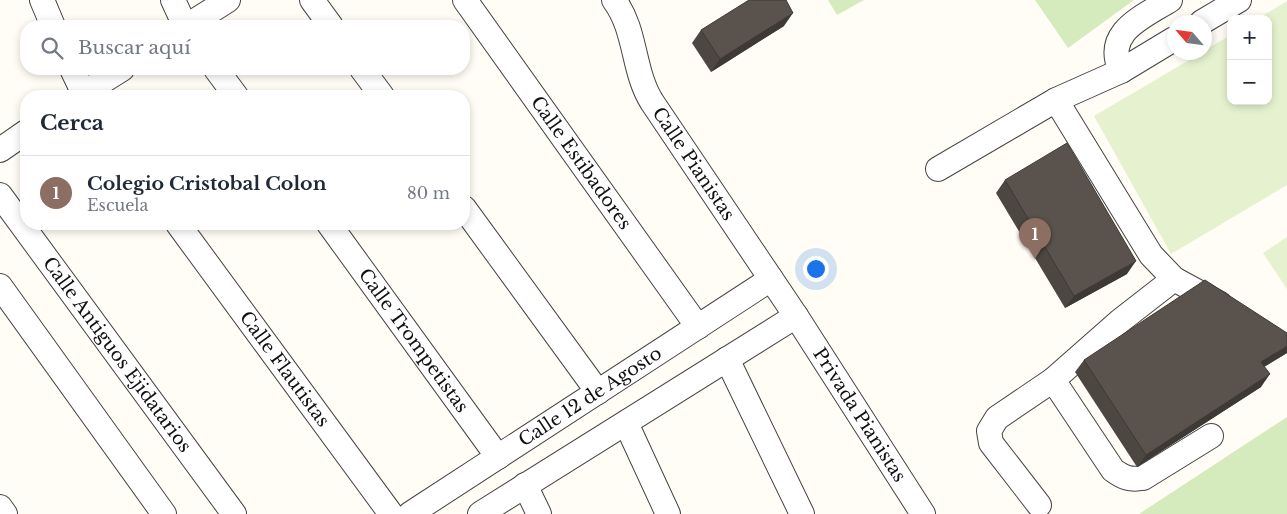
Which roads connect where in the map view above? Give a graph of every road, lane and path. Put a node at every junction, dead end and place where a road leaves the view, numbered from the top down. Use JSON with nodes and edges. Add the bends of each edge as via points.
{"nodes":[{"id":1,"x":42,"y":0,"type":"edge"},
{"id":2,"x":174,"y":0,"type":"edge"},
{"id":3,"x":228,"y":0,"type":"edge"},
{"id":4,"x":312,"y":0,"type":"edge"},
{"id":5,"x":464,"y":0,"type":"edge"},
{"id":6,"x":614,"y":0,"type":"edge"},
{"id":7,"x":1170,"y":0,"type":"edge"},
{"id":8,"x":1240,"y":0,"type":"edge"},
{"id":9,"x":1212,"y":16,"type":"edge"},
{"id":10,"x":50,"y":20,"type":"edge"},
{"id":11,"x":183,"y":20,"type":"edge"},
{"id":12,"x":196,"y":20,"type":"edge"},
{"id":13,"x":327,"y":20,"type":"edge"},
{"id":14,"x":1167,"y":43,"type":"edge"},
{"id":15,"x":1121,"y":71,"type":"junction"},
{"id":16,"x":74,"y":75,"type":"edge"},
{"id":17,"x":113,"y":75,"type":"edge"},
{"id":18,"x":220,"y":75,"type":"edge"},
{"id":19,"x":366,"y":75,"type":"edge"},
{"id":20,"x":80,"y":90,"type":"edge"},
{"id":21,"x":90,"y":90,"type":"edge"},
{"id":22,"x":232,"y":90,"type":"edge"},
{"id":23,"x":378,"y":90,"type":"edge"},
{"id":24,"x":1056,"y":100,"type":"junction"},
{"id":25,"x":20,"y":136,"type":"edge"},
{"id":26,"x":0,"y":150,"type":"edge"},
{"id":27,"x":938,"y":169,"type":"dead end"},
{"id":28,"x":0,"y":195,"type":"edge"},
{"id":29,"x":470,"y":216,"type":"edge"},
{"id":30,"x":20,"y":222,"type":"edge"},
{"id":31,"x":26,"y":230,"type":"edge"},
{"id":32,"x":182,"y":230,"type":"edge"},
{"id":33,"x":332,"y":230,"type":"edge"},
{"id":34,"x":1174,"y":278,"type":"junction"},
{"id":35,"x":771,"y":279,"type":"junction"},
{"id":36,"x":0,"y":286,"type":"edge"},
{"id":37,"x":1238,"y":314,"type":"edge"},
{"id":38,"x":796,"y":316,"type":"junction"},
{"id":39,"x":698,"y":326,"type":"junction"},
{"id":40,"x":727,"y":359,"type":"junction"},
{"id":41,"x":1053,"y":380,"type":"junction"},
{"id":42,"x":598,"y":392,"type":"junction"},
{"id":43,"x":626,"y":423,"type":"junction"},
{"id":44,"x":1211,"y":436,"type":"dead end"},
{"id":45,"x":498,"y":457,"type":"junction"},
{"id":46,"x":525,"y":486,"type":"junction"},
{"id":47,"x":1039,"y":505,"type":"dead end"},
{"id":48,"x":0,"y":507,"type":"edge"},
{"id":49,"x":5,"y":514,"type":"edge"},
{"id":50,"x":164,"y":514,"type":"edge"},
{"id":51,"x":234,"y":514,"type":"edge"},
{"id":52,"x":391,"y":514,"type":"edge"},
{"id":53,"x":410,"y":514,"type":"edge"},
{"id":54,"x":480,"y":514,"type":"edge"},
{"id":55,"x":539,"y":514,"type":"edge"},
{"id":56,"x":668,"y":514,"type":"edge"},
{"id":57,"x":802,"y":514,"type":"edge"},
{"id":58,"x":924,"y":514,"type":"edge"}],
"edges":[{"from":1,"to":10,"type":"street"},
{"from":2,"to":11,"type":"street"},
{"from":3,"to":12,"type":"street"},
{"from":4,"to":13,"type":"street"},
{"from":5,"to":39,"type":"street","name":"Calle Estibadores"},
{"from":6,"to":35,"type":"street","name":"Calle Pianistas","via":[[632,34],[645,91]]},
{"from":7,"to":15,"type":"street","via":[[1121,34],[1116,45],[1116,60]]},
{"from":8,"to":9,"type":"street"},
{"from":14,"to":15,"type":"street"},
{"from":15,"to":24,"type":"street"},
{"from":16,"to":20,"type":"street"},
{"from":17,"to":21,"type":"street"},
{"from":18,"to":22,"type":"street"},
{"from":19,"to":23,"type":"street"},
{"from":24,"to":27,"type":"street"},
{"from":24,"to":34,"type":"street","via":[[1151,255]]},
{"from":25,"to":26,"type":"street"},
{"from":28,"to":30,"type":"street","name":"Calle Antiguos Ejidatarios"},
{"from":29,"to":42,"type":"street"},
{"from":31,"to":51,"type":"street","name":"Calle Antiguos Ejidatarios"},
{"from":32,"to":52,"type":"street","name":"Calle Flautistas"},
{"from":33,"to":45,"type":"street","name":"Calle Trompetistas"},
{"from":34,"to":37,"type":"street"},
{"from":34,"to":41,"type":"street"},
{"from":35,"to":38,"type":"street","name":"Calle Pianistas"},
{"from":35,"to":39,"type":"street","name":"Calle 12 de Agosto"},
{"from":36,"to":50,"type":"street"},
{"from":38,"to":40,"type":"street"},
{"from":38,"to":58,"type":"street","name":"Privada Pianistas"},
{"from":39,"to":42,"type":"street","name":"Calle 12 de Agosto"},
{"from":40,"to":43,"type":"street"},
{"from":40,"to":57,"type":"street"},
{"from":41,"to":44,"type":"street","via":[[1113,470],[1122,477],[1143,478]]},
{"from":41,"to":47,"type":"street","via":[[997,418],[989,431],[991,443]]},
{"from":42,"to":45,"type":"street","name":"Calle 12 de Agosto"},
{"from":43,"to":46,"type":"street"},
{"from":43,"to":56,"type":"street"},
{"from":45,"to":53,"type":"street","name":"Calle 12 de Agosto"},
{"from":46,"to":54,"type":"street"},
{"from":46,"to":55,"type":"street"},
{"from":48,"to":49,"type":"street"}]}
